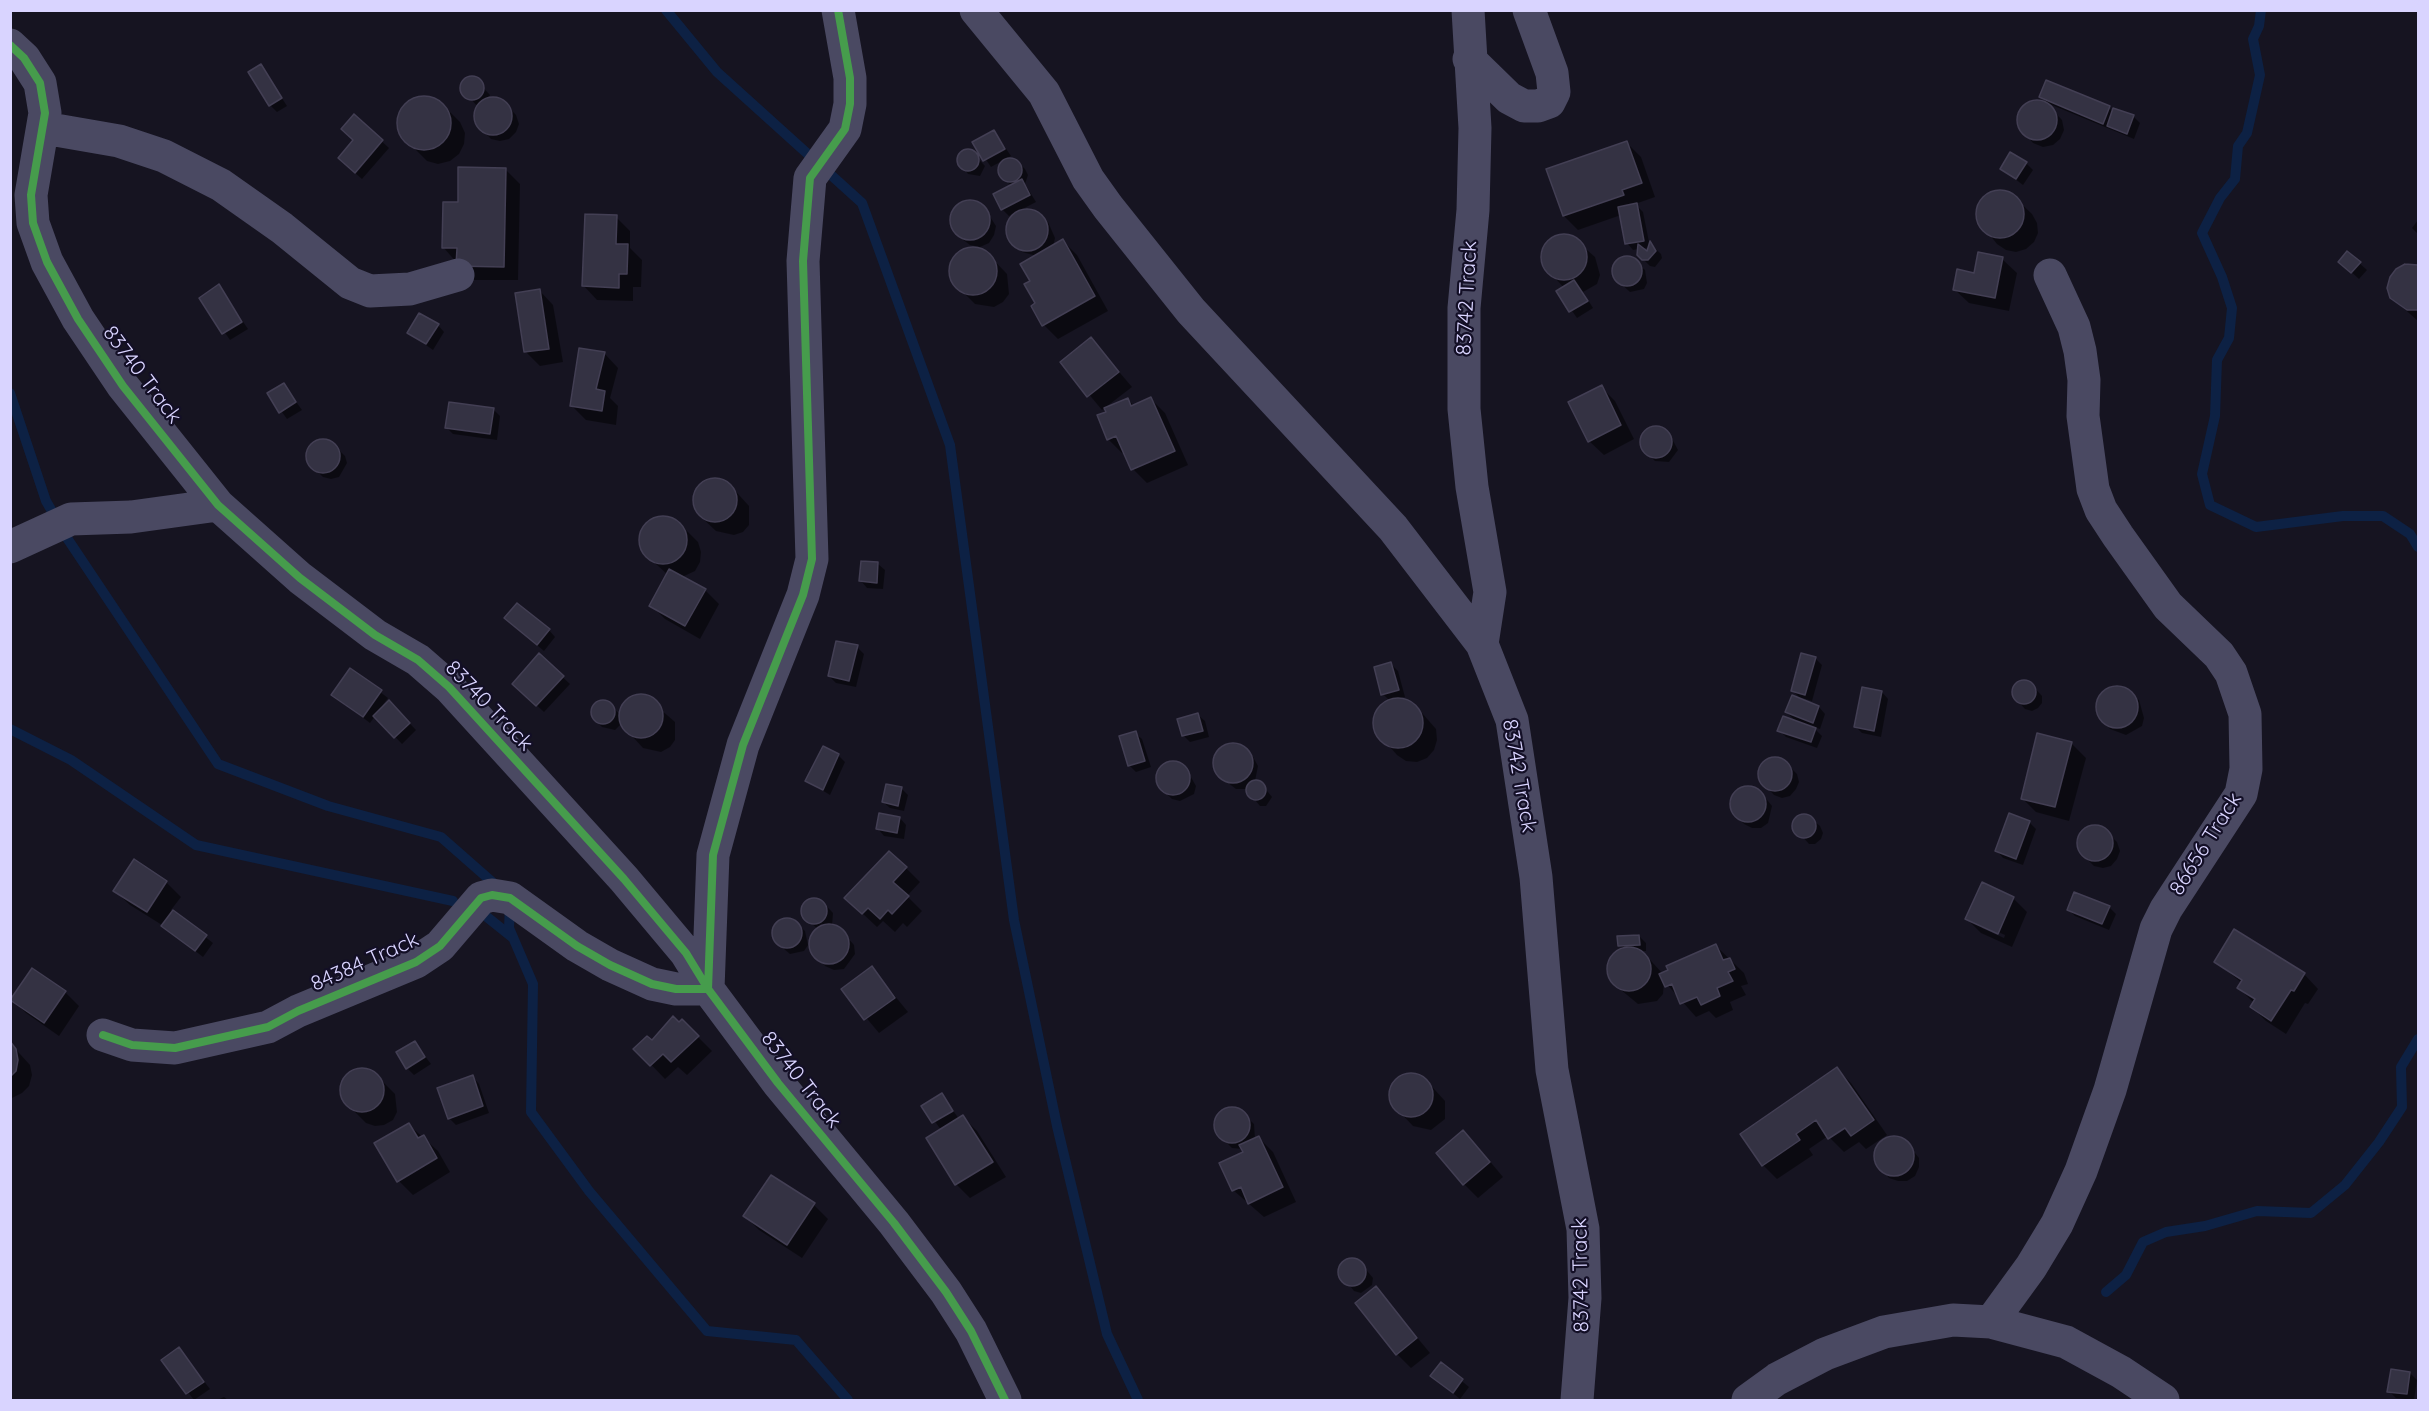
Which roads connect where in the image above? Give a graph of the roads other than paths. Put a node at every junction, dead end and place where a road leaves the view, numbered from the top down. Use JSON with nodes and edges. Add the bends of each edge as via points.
{"nodes":[{"id":1,"x":838,"y":10,"type":"edge"},
{"id":2,"x":976,"y":10,"type":"edge"},
{"id":3,"x":1468,"y":10,"type":"edge"},
{"id":4,"x":1529,"y":10,"type":"edge"},
{"id":5,"x":10,"y":45,"type":"edge"},
{"id":6,"x":1469,"y":59,"type":"junction"},
{"id":7,"x":44,"y":128,"type":"junction"},
{"id":8,"x":458,"y":275,"type":"dead end"},
{"id":9,"x":2050,"y":275,"type":"dead end"},
{"id":10,"x":218,"y":505,"type":"junction"},
{"id":11,"x":10,"y":547,"type":"edge"},
{"id":12,"x":1482,"y":644,"type":"junction"},
{"id":13,"x":708,"y":989,"type":"junction"},
{"id":14,"x":103,"y":1035,"type":"dead end"},
{"id":15,"x":1991,"y":1322,"type":"junction"},
{"id":16,"x":1005,"y":1401,"type":"edge"},
{"id":17,"x":1577,"y":1401,"type":"edge"},
{"id":18,"x":1749,"y":1401,"type":"edge"},
{"id":19,"x":2163,"y":1401,"type":"edge"}],
"edges":[{"from":1,"to":13,"type":"street","via":[[850,78],[850,104],[845,129],[810,178],[803,261],[812,559],[803,595],[743,745],[713,855]]},
{"from":2,"to":12,"type":"street","via":[[1044,93],[1088,179],[1107,207],[1191,311],[1393,528]]},
{"from":3,"to":6,"type":"street","name":"83742 Track"},
{"from":4,"to":6,"type":"street","via":[[1552,74],[1554,92],[1549,102],[1524,106],[1509,98]]},
{"from":5,"to":7,"type":"street","name":"83740 Track","via":[[40,83]]},
{"from":6,"to":12,"type":"street","name":"83742 Track","via":[[1475,128],[1473,210],[1464,308],[1464,409],[1472,487],[1490,592]]},
{"from":7,"to":8,"type":"street","via":[[119,141],[164,156],[221,185],[350,283],[370,291],[410,289]]},
{"from":7,"to":10,"type":"street","name":"83740 Track","via":[[31,195],[33,223],[47,262],[78,319],[123,386]]},
{"from":9,"to":15,"type":"street","name":"86656 Track","via":[[2074,327],[2080,351],[2083,416],[2093,489],[2101,510],[2168,606],[2219,655],[2231,673],[2245,714],[2246,769],[2241,794],[2156,929],[2110,1090],[2067,1203],[2031,1267]]},
{"from":10,"to":11,"type":"street","via":[[131,517],[71,519]]},
{"from":10,"to":13,"type":"street","name":"83740 Track","via":[[300,578],[375,635],[418,660],[449,687],[624,879],[686,953]]},
{"from":12,"to":17,"type":"street","name":"83742 Track","via":[[1512,720],[1536,878],[1554,1079],[1583,1229],[1585,1298]]},
{"from":13,"to":14,"type":"street","name":"84384 Track","via":[[652,984],[577,946],[510,898],[492,895],[481,898],[440,946],[416,962],[268,1027],[175,1048],[132,1045]]},
{"from":13,"to":16,"type":"street","name":"83740 Track","via":[[778,1083],[946,1292]]},
{"from":15,"to":18,"type":"street","via":[[1953,1320],[1884,1332],[1825,1354],[1777,1379]]},
{"from":15,"to":19,"type":"street","via":[[2066,1342]]}]}
